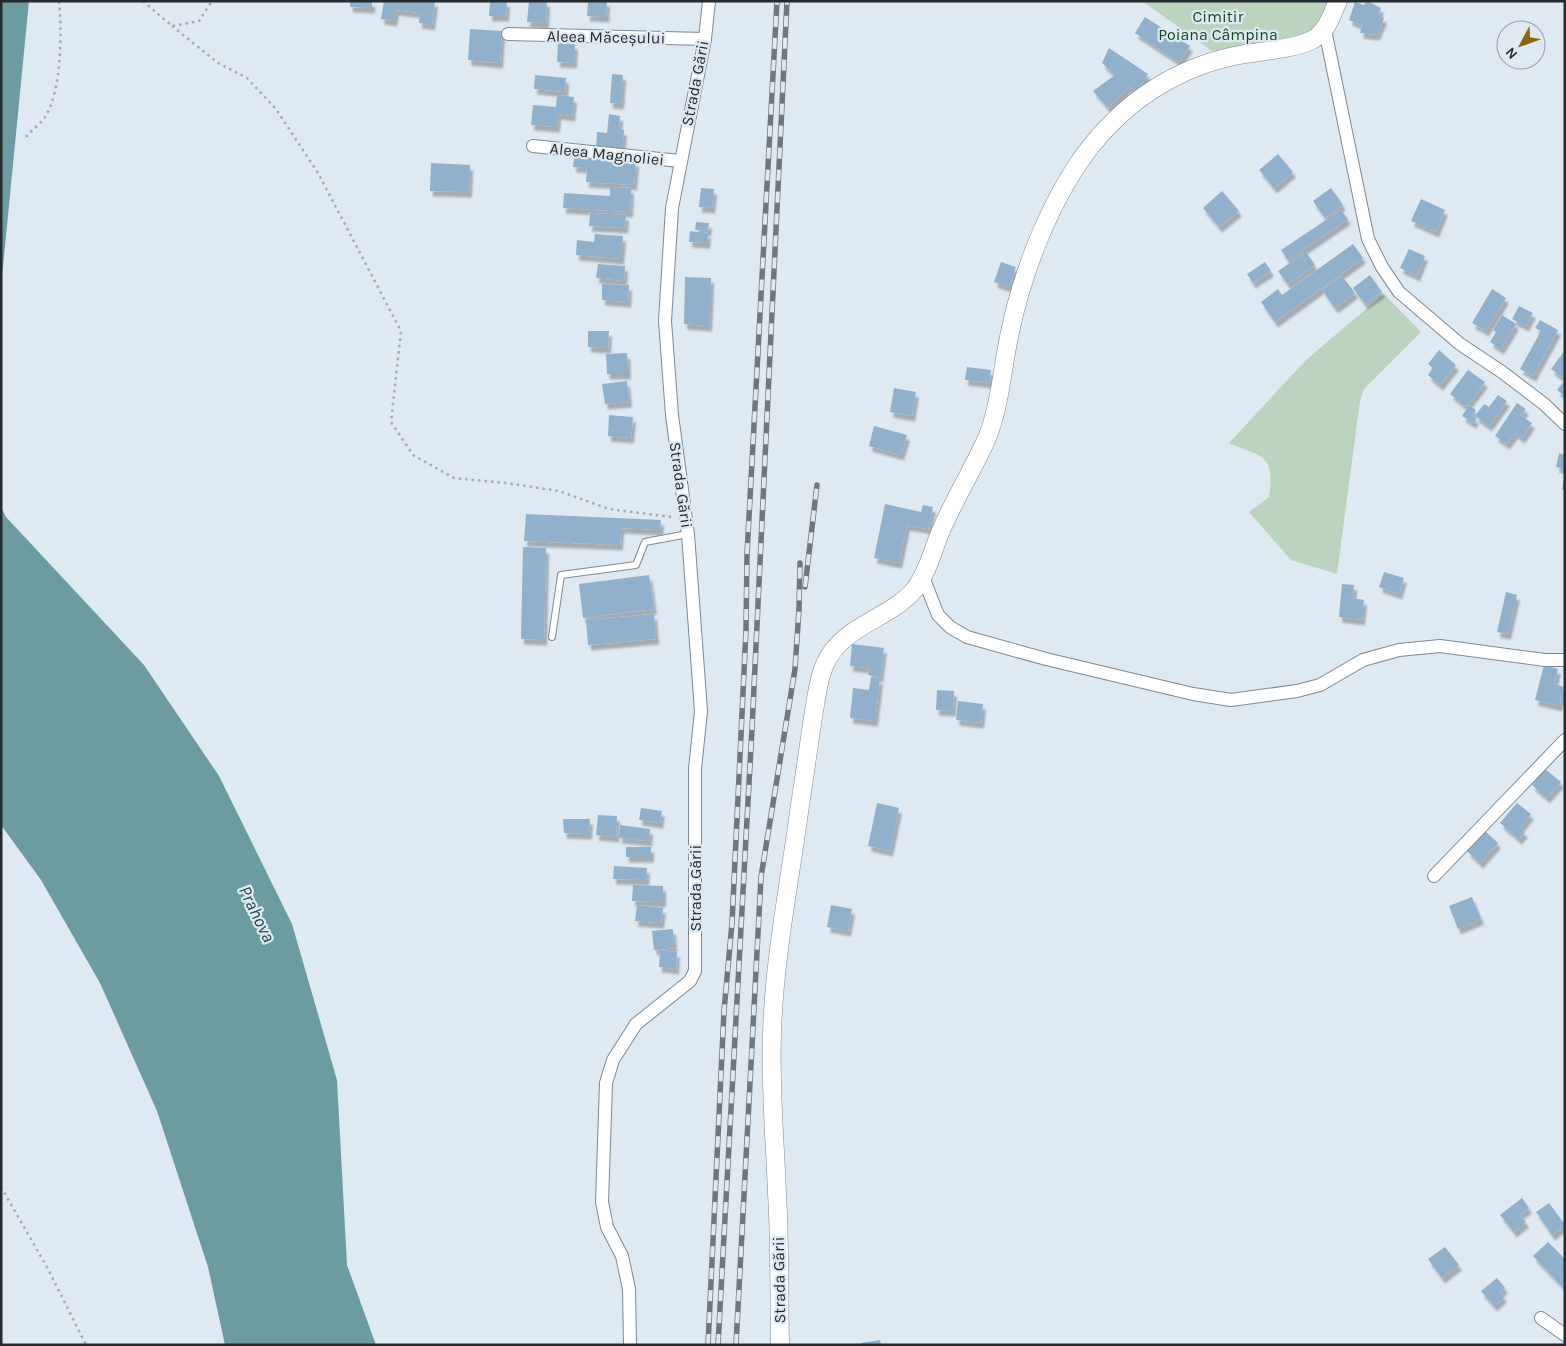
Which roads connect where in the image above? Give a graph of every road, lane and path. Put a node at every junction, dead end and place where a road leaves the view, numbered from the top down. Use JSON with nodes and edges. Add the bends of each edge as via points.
{"nodes":[{"id":1,"x":59,"y":1,"type":"edge"},
{"id":2,"x":143,"y":1,"type":"edge"},
{"id":3,"x":212,"y":1,"type":"edge"},
{"id":4,"x":709,"y":1,"type":"edge"},
{"id":5,"x":1338,"y":1,"type":"edge"},
{"id":6,"x":172,"y":26,"type":"junction"},
{"id":7,"x":1324,"y":30,"type":"junction"},
{"id":8,"x":508,"y":34,"type":"dead end"},
{"id":9,"x":704,"y":39,"type":"junction"},
{"id":10,"x":26,"y":137,"type":"dead end"},
{"id":11,"x":533,"y":146,"type":"dead end"},
{"id":12,"x":680,"y":161,"type":"junction"},
{"id":13,"x":1565,"y":424,"type":"edge"},
{"id":14,"x":686,"y":519,"type":"junction"},
{"id":15,"x":688,"y":534,"type":"junction"},
{"id":16,"x":923,"y":577,"type":"junction"},
{"id":17,"x":552,"y":637,"type":"dead end"},
{"id":18,"x":1565,"y":660,"type":"edge"},
{"id":19,"x":1565,"y":740,"type":"edge"},
{"id":20,"x":1434,"y":876,"type":"dead end"},
{"id":21,"x":1,"y":1187,"type":"edge"},
{"id":22,"x":1541,"y":1318,"type":"dead end"},
{"id":23,"x":1565,"y":1335,"type":"edge"},
{"id":24,"x":86,"y":1345,"type":"edge"},
{"id":25,"x":630,"y":1345,"type":"edge"},
{"id":26,"x":780,"y":1345,"type":"edge"}],
"edges":[{"from":1,"to":10,"type":"path","via":[[62,31],[55,86],[46,116]]},
{"from":2,"to":6,"type":"path"},
{"from":3,"to":6,"type":"path","via":[[199,21]]},
{"from":4,"to":9,"type":"street","name":"Strada Gării"},
{"from":5,"to":7,"type":"street"},
{"from":6,"to":14,"type":"path","via":[[218,63],[247,78],[276,109],[318,173],[401,332],[391,422],[413,455],[454,478],[559,491],[609,508]]},
{"from":7,"to":13,"type":"street","via":[[1368,239],[1382,267],[1399,292],[1422,314],[1544,404]]},
{"from":7,"to":16,"type":"street","name":"Strada Gării","via":[[1315,39],[1228,57],[1169,78],[1119,115],[1096,138],[1078,164],[1041,236],[1024,278],[988,436],[944,523]]},
{"from":8,"to":9,"type":"street","name":"Aleea Măceșului"},
{"from":9,"to":12,"type":"street","name":"Strada Gării"},
{"from":11,"to":12,"type":"street","name":"Aleea Magnoliei"},
{"from":12,"to":14,"type":"street","name":"Strada Gării","via":[[672,208],[664,321]]},
{"from":14,"to":15,"type":"street","name":"Strada Gării"},
{"from":15,"to":17,"type":"lane","via":[[645,542],[636,564],[561,576]]},
{"from":15,"to":25,"type":"street","name":"Strada Gării","via":[[701,711],[694,769],[695,971],[690,982],[636,1024],[613,1060],[606,1083],[602,1202],[607,1227],[622,1256],[629,1289]]},
{"from":16,"to":18,"type":"street","via":[[938,615],[950,627],[967,636],[1046,659],[1231,700],[1320,685],[1363,660],[1399,650],[1440,646]]},
{"from":16,"to":26,"type":"street","name":"Strada Gării","via":[[900,602],[850,633],[834,649],[822,670],[774,997],[772,1036]]},
{"from":19,"to":20,"type":"street"},
{"from":21,"to":24,"type":"path","via":[[48,1269]]},
{"from":22,"to":23,"type":"street"}]}
